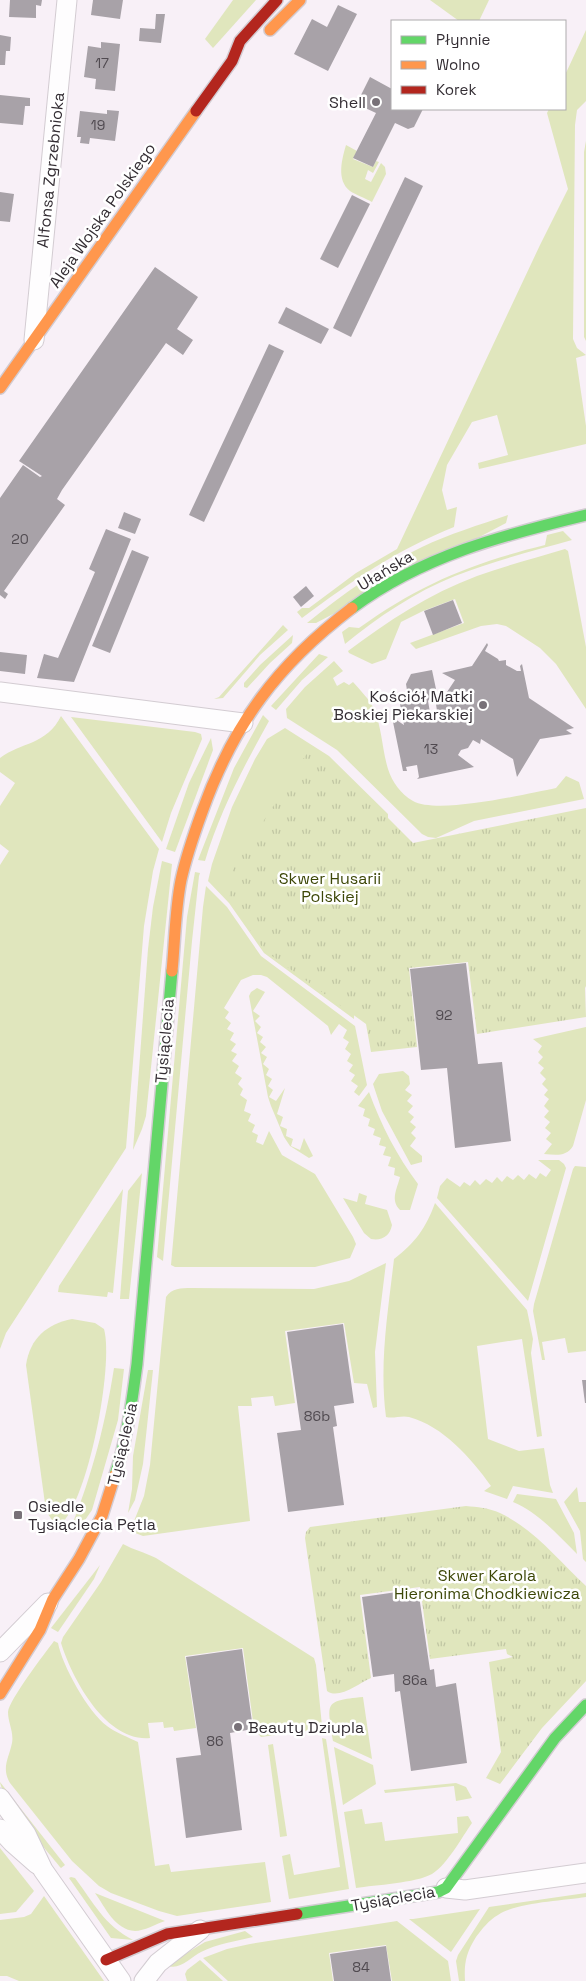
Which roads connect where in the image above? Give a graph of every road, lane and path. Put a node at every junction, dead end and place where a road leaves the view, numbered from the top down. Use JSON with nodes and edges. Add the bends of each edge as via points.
{"nodes":[{"id":1,"x":67,"y":0,"type":"edge"},
{"id":2,"x":277,"y":0,"type":"edge"},
{"id":3,"x":300,"y":0,"type":"edge"},
{"id":4,"x":232,"y":61,"type":"junction"},
{"id":5,"x":34,"y":340,"type":"junction"},
{"id":6,"x":0,"y":388,"type":"edge"},
{"id":7,"x":586,"y":515,"type":"edge"},
{"id":8,"x":0,"y":692,"type":"edge"},
{"id":9,"x":243,"y":723,"type":"junction"},
{"id":10,"x":53,"y":1599,"type":"junction"},
{"id":11,"x":0,"y":1652,"type":"edge"},
{"id":12,"x":0,"y":1694,"type":"edge"},
{"id":13,"x":586,"y":1705,"type":"edge"},
{"id":14,"x":0,"y":1798,"type":"edge"},
{"id":15,"x":0,"y":1829,"type":"edge"},
{"id":16,"x":44,"y":1870,"type":"junction"},
{"id":17,"x":586,"y":1873,"type":"edge"},
{"id":18,"x":446,"y":1888,"type":"junction"},
{"id":19,"x":200,"y":1930,"type":"junction"},
{"id":20,"x":106,"y":1960,"type":"junction"},
{"id":21,"x":121,"y":1981,"type":"edge"},
{"id":22,"x":144,"y":1981,"type":"edge"}],
"edges":[{"from":1,"to":5,"type":"street","name":"Alfonsa Zgrzebnioka"},
{"from":2,"to":4,"type":"street","name":"Aleja Wojska Polskiego","via":[[240,41]]},
{"from":3,"to":4,"type":"street","name":"Aleja Wojska Polskiego","via":[[255,44]]},
{"from":4,"to":5,"type":"street","name":"Aleja Wojska Polskiego"},
{"from":5,"to":6,"type":"street","name":"Aleja Wojska Polskiego"},
{"from":7,"to":9,"type":"street","name":"Ułańska","via":[[468,547],[400,578],[316,638],[283,670]]},
{"from":8,"to":9,"type":"street"},
{"from":9,"to":10,"type":"street","name":"Tysiąclecia","via":[[204,806],[179,890],[137,1364],[122,1454],[110,1495],[94,1532]]},
{"from":10,"to":11,"type":"street","name":"Tysiąclecia"},
{"from":10,"to":12,"type":"street","name":"Tysiąclecia","via":[[40,1630]]},
{"from":13,"to":18,"type":"street","name":"Tysiąclecia","via":[[555,1738]]},
{"from":14,"to":16,"type":"street","via":[[26,1834]]},
{"from":15,"to":16,"type":"street"},
{"from":16,"to":20,"type":"street"},
{"from":17,"to":18,"type":"street","via":[[465,1890]]},
{"from":18,"to":19,"type":"street","name":"Tysiąclecia","via":[[438,1892]]},
{"from":19,"to":20,"type":"street","name":"Tysiąclecia","via":[[167,1934]]},
{"from":19,"to":22,"type":"street","name":"Tysiąclecia","via":[[158,1963]]},
{"from":20,"to":21,"type":"street"}]}
